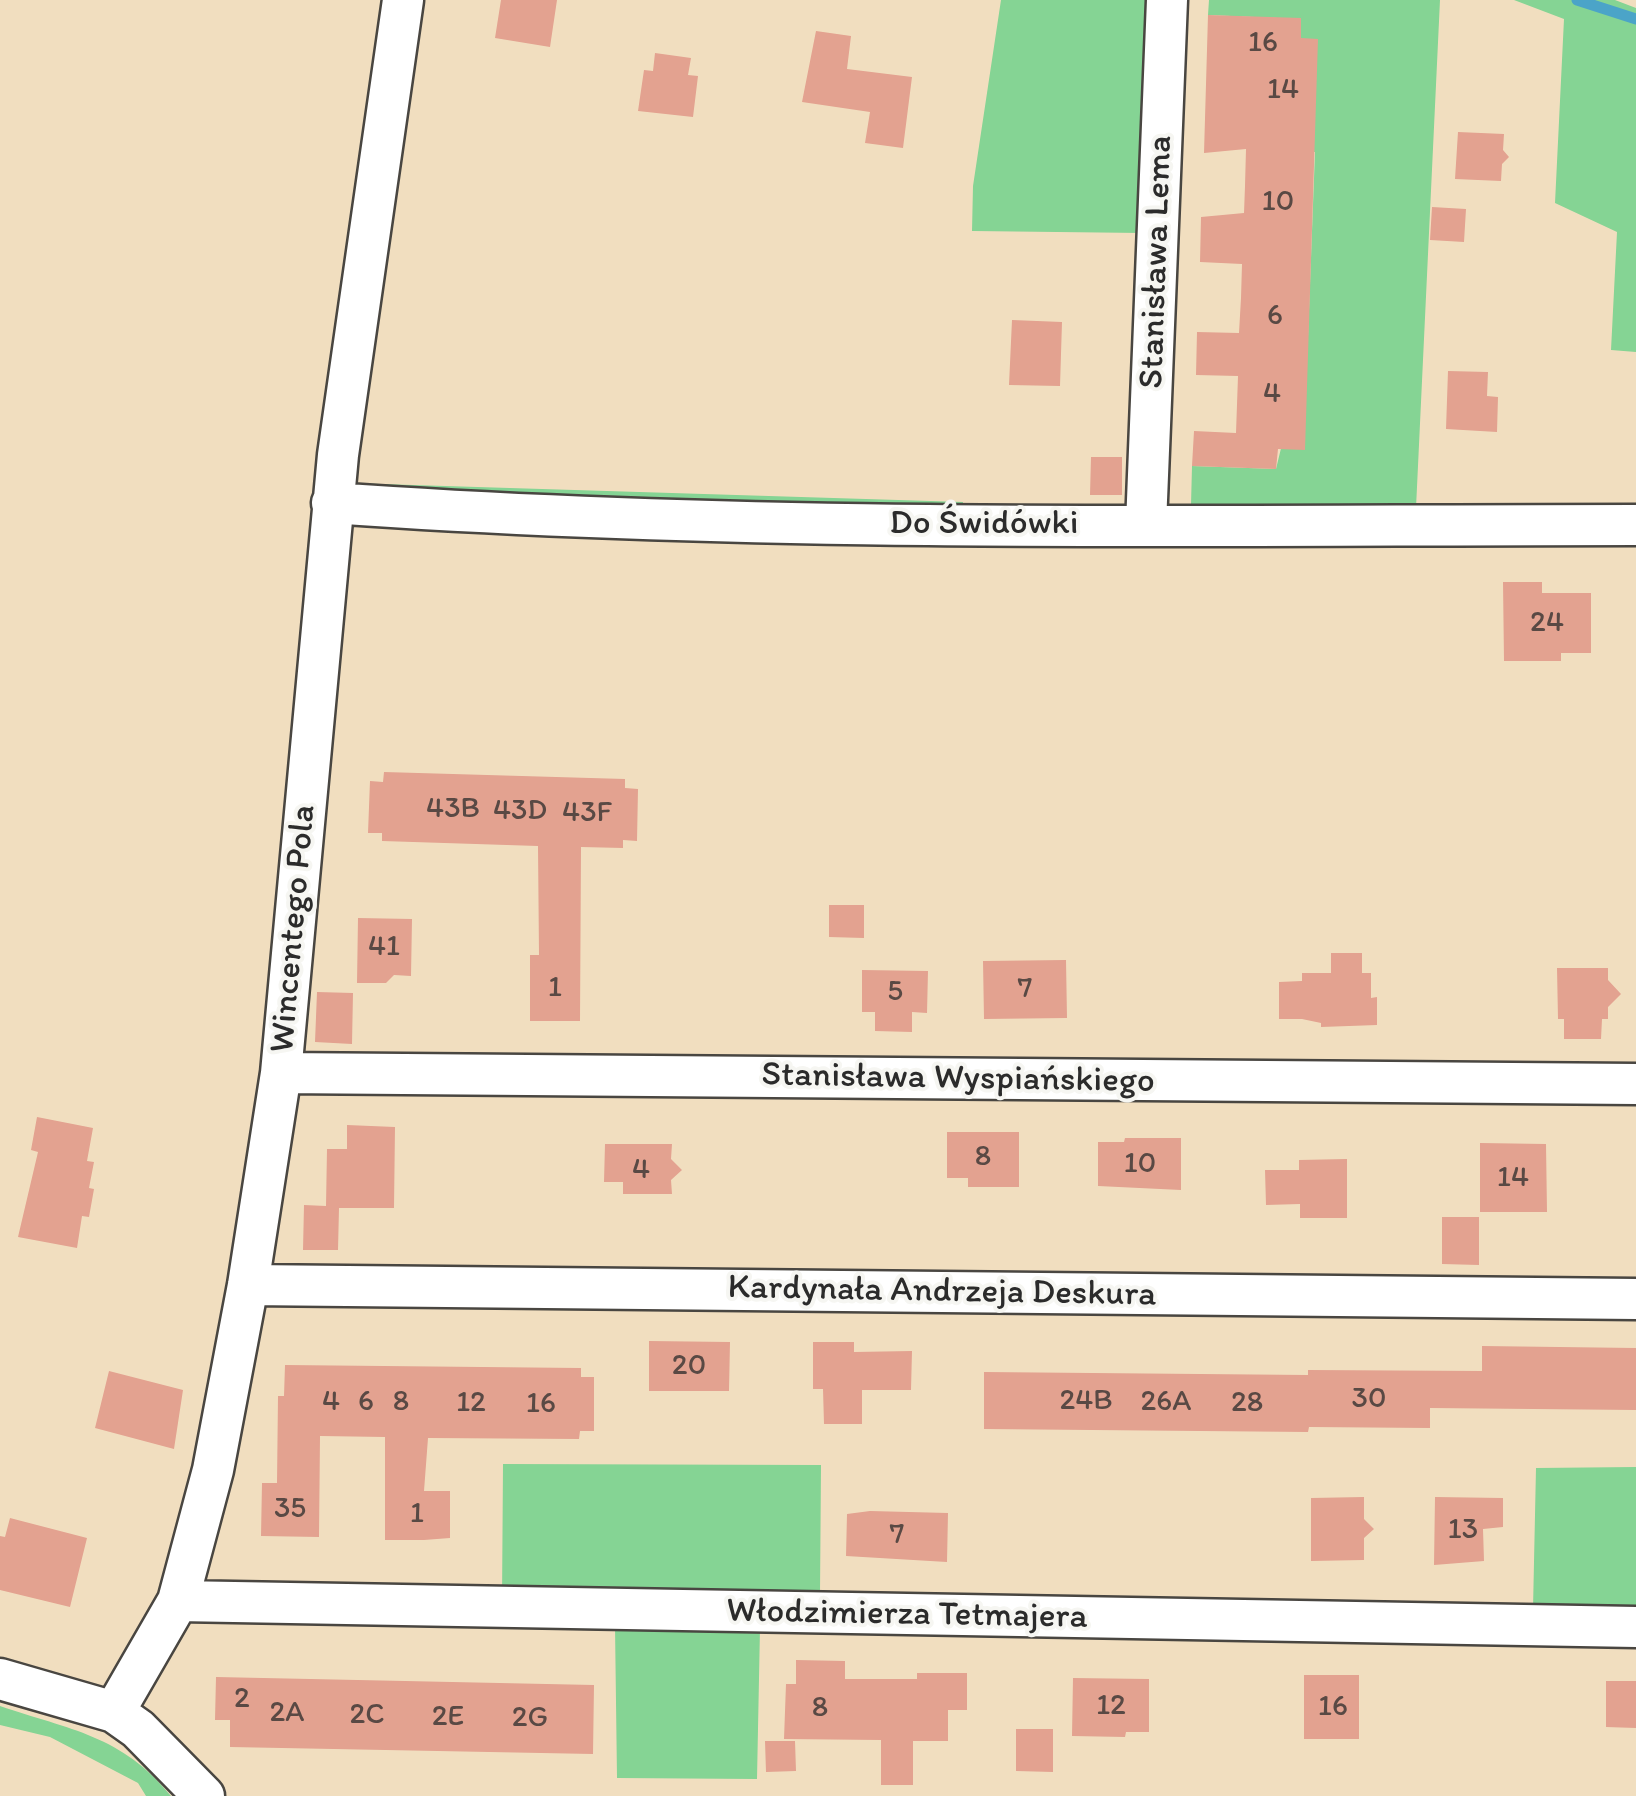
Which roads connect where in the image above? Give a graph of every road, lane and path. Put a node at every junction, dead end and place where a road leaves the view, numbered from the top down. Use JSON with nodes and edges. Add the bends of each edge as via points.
{"nodes":[{"id":1,"x":404,"y":0,"type":"edge"},
{"id":2,"x":1167,"y":0,"type":"edge"},
{"id":3,"x":332,"y":502,"type":"junction"},
{"id":4,"x":1146,"y":525,"type":"junction"},
{"id":5,"x":1636,"y":525,"type":"edge"},
{"id":6,"x":280,"y":1072,"type":"junction"},
{"id":7,"x":1636,"y":1084,"type":"edge"},
{"id":8,"x":248,"y":1285,"type":"junction"},
{"id":9,"x":1636,"y":1299,"type":"edge"},
{"id":10,"x":178,"y":1602,"type":"junction"},
{"id":11,"x":1636,"y":1627,"type":"edge"},
{"id":12,"x":0,"y":1679,"type":"edge"},
{"id":13,"x":114,"y":1712,"type":"junction"},
{"id":14,"x":204,"y":1796,"type":"edge"}],
"edges":[{"from":1,"to":3,"type":"street","name":"Wincentego Pola"},
{"from":2,"to":4,"type":"street","name":"Stanisława Lema"},
{"from":3,"to":4,"type":"street","name":"Do Świdówki","via":[[634,518]]},
{"from":3,"to":6,"type":"street","name":"Wincentego Pola"},
{"from":4,"to":5,"type":"street","name":"Do Świdówki"},
{"from":6,"to":7,"type":"street","name":"Stanisława Wyspiańskiego"},
{"from":6,"to":8,"type":"street","name":"Wincentego Pola"},
{"from":8,"to":9,"type":"street","name":"Kardynała Andrzeja Deskura"},
{"from":8,"to":10,"type":"street","name":"Wincentego Pola","via":[[213,1470]]},
{"from":10,"to":11,"type":"street","name":"Włodzimierza Tetmajera"},
{"from":10,"to":13,"type":"street","name":"Wincentego Pola"},
{"from":12,"to":13,"type":"street"},
{"from":13,"to":14,"type":"street"}]}
